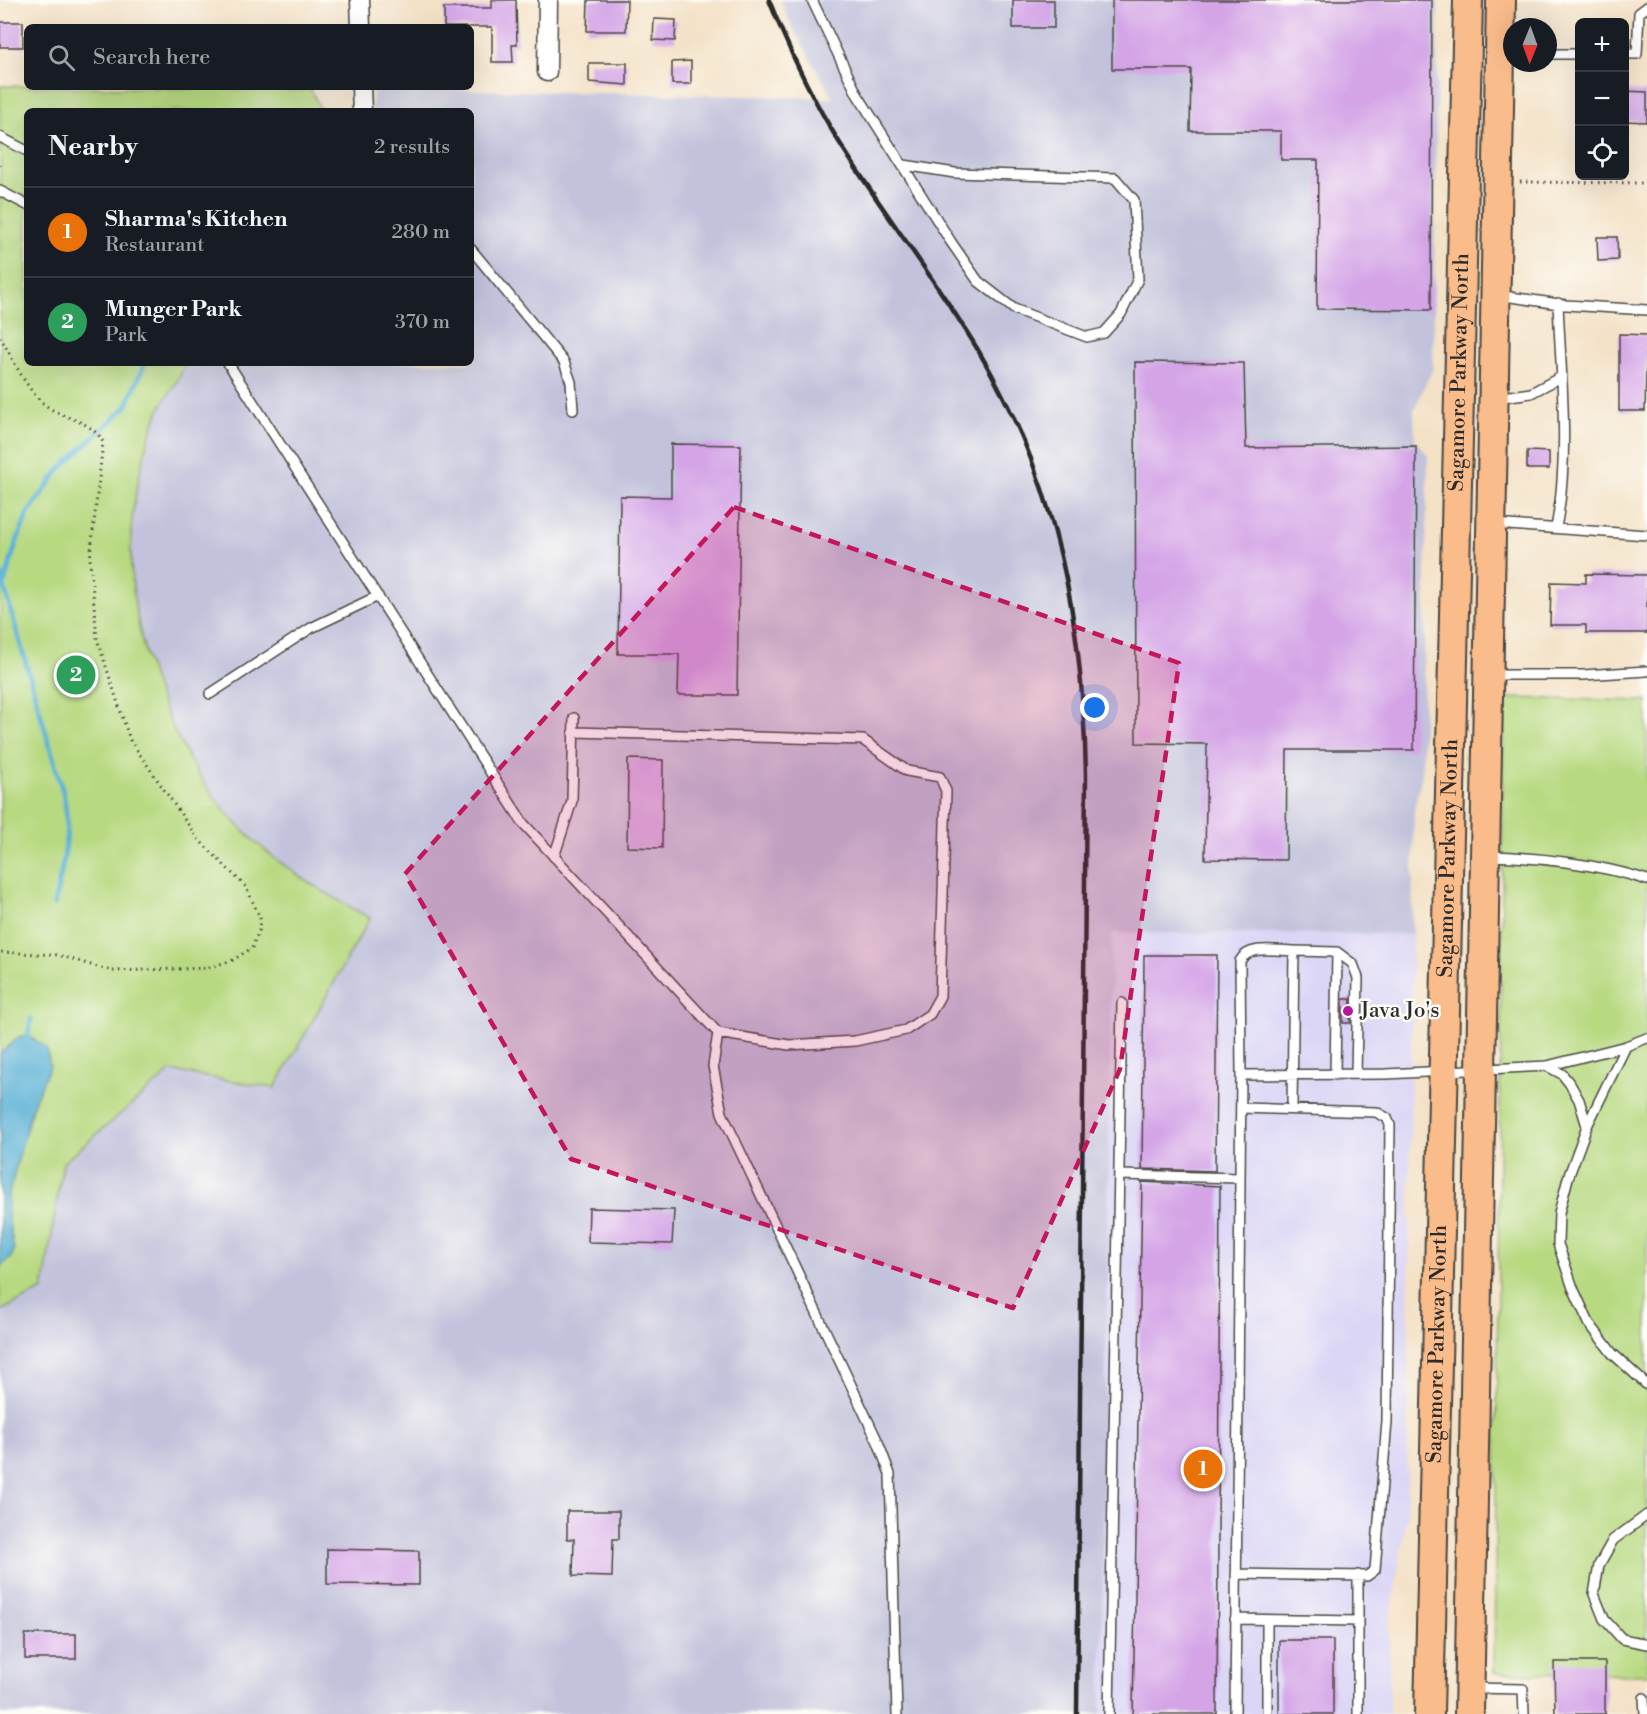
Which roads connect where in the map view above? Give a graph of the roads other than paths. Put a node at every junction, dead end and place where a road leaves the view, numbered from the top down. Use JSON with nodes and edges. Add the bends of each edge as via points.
{"nodes":[{"id":1,"x":360,"y":0,"type":"edge"},
{"id":2,"x":548,"y":0,"type":"edge"},
{"id":3,"x":812,"y":0,"type":"edge"},
{"id":4,"x":1467,"y":0,"type":"edge"},
{"id":5,"x":1501,"y":0,"type":"edge"},
{"id":6,"x":1647,"y":6,"type":"edge"},
{"id":7,"x":1503,"y":22,"type":"edge"},
{"id":8,"x":361,"y":24,"type":"edge"},
{"id":9,"x":1557,"y":54,"type":"edge"},
{"id":10,"x":1575,"y":54,"type":"edge"},
{"id":11,"x":1629,"y":54,"type":"edge"},
{"id":12,"x":547,"y":72,"type":"dead end"},
{"id":13,"x":1505,"y":72,"type":"edge"},
{"id":14,"x":361,"y":90,"type":"edge"},
{"id":15,"x":362,"y":108,"type":"edge"},
{"id":16,"x":0,"y":137,"type":"edge"},
{"id":17,"x":24,"y":149,"type":"edge"},
{"id":18,"x":904,"y":165,"type":"junction"},
{"id":19,"x":0,"y":191,"type":"edge"},
{"id":20,"x":24,"y":200,"type":"edge"},
{"id":21,"x":474,"y":253,"type":"edge"},
{"id":22,"x":1496,"y":294,"type":"junction"},
{"id":23,"x":1558,"y":303,"type":"junction"},
{"id":24,"x":1647,"y":310,"type":"edge"},
{"id":25,"x":230,"y":366,"type":"edge"},
{"id":26,"x":1561,"y":377,"type":"junction"},
{"id":27,"x":1494,"y":398,"type":"junction"},
{"id":28,"x":573,"y":410,"type":"dead end"},
{"id":29,"x":1491,"y":524,"type":"junction"},
{"id":30,"x":1556,"y":528,"type":"junction"},
{"id":31,"x":1647,"y":535,"type":"edge"},
{"id":32,"x":378,"y":596,"type":"junction"},
{"id":33,"x":1647,"y":671,"type":"edge"},
{"id":34,"x":1488,"y":675,"type":"junction"},
{"id":35,"x":210,"y":694,"type":"dead end"},
{"id":36,"x":574,"y":718,"type":"dead end"},
{"id":37,"x":574,"y":732,"type":"junction"},
{"id":38,"x":1485,"y":856,"type":"junction"},
{"id":39,"x":554,"y":857,"type":"junction"},
{"id":40,"x":1647,"y":880,"type":"edge"},
{"id":41,"x":1294,"y":951,"type":"junction"},
{"id":42,"x":1337,"y":952,"type":"junction"},
{"id":43,"x":1122,"y":1003,"type":"dead end"},
{"id":44,"x":718,"y":1034,"type":"junction"},
{"id":45,"x":1647,"y":1038,"type":"edge"},
{"id":46,"x":1626,"y":1046,"type":"junction"},
{"id":47,"x":1547,"y":1066,"type":"junction"},
{"id":48,"x":1444,"y":1069,"type":"junction"},
{"id":49,"x":1481,"y":1071,"type":"junction"},
{"id":50,"x":1356,"y":1074,"type":"junction"},
{"id":51,"x":1241,"y":1075,"type":"junction"},
{"id":52,"x":1335,"y":1075,"type":"junction"},
{"id":53,"x":1292,"y":1076,"type":"junction"},
{"id":54,"x":1241,"y":1108,"type":"junction"},
{"id":55,"x":1292,"y":1109,"type":"junction"},
{"id":56,"x":1587,"y":1126,"type":"junction"},
{"id":57,"x":1119,"y":1175,"type":"junction"},
{"id":58,"x":1240,"y":1178,"type":"junction"},
{"id":59,"x":1647,"y":1385,"type":"edge"},
{"id":60,"x":1647,"y":1515,"type":"edge"},
{"id":61,"x":1236,"y":1575,"type":"junction"},
{"id":62,"x":1358,"y":1575,"type":"junction"},
{"id":63,"x":1235,"y":1619,"type":"junction"},
{"id":64,"x":1267,"y":1620,"type":"junction"},
{"id":65,"x":1358,"y":1621,"type":"junction"},
{"id":66,"x":1647,"y":1644,"type":"edge"},
{"id":67,"x":1644,"y":1698,"type":"dead end"},
{"id":68,"x":1469,"y":1701,"type":"edge"},
{"id":69,"x":897,"y":1714,"type":"edge"},
{"id":70,"x":1109,"y":1714,"type":"edge"},
{"id":71,"x":1234,"y":1714,"type":"edge"},
{"id":72,"x":1267,"y":1714,"type":"edge"},
{"id":73,"x":1358,"y":1714,"type":"edge"},
{"id":74,"x":1429,"y":1714,"type":"edge"},
{"id":75,"x":1524,"y":1714,"type":"edge"},
{"id":76,"x":1645,"y":1714,"type":"edge"}],
"edges":[{"from":1,"to":8,"type":"street"},
{"from":2,"to":12,"type":"street"},
{"from":3,"to":18,"type":"lane","via":[[857,94]]},
{"from":4,"to":48,"type":"main road","name":"Sagamore Parkway North"},
{"from":5,"to":7,"type":"main road","name":"Sagamore Parkway North"},
{"from":6,"to":11,"type":"lane","via":[[1639,13],[1637,54]]},
{"from":9,"to":10,"type":"lane"},
{"from":13,"to":22,"type":"main road","name":"Sagamore Parkway North"},
{"from":14,"to":15,"type":"street"},
{"from":16,"to":17,"type":"lane"},
{"from":18,"to":18,"type":"lane","via":[[978,281],[1014,309],[1087,337],[1104,333],[1121,314],[1138,279],[1137,256],[1134,200],[1115,178],[955,173]]},
{"from":19,"to":20,"type":"lane"},
{"from":21,"to":28,"type":"lane","via":[[564,362],[572,382]]},
{"from":22,"to":23,"type":"lane"},
{"from":22,"to":27,"type":"main road","name":"Sagamore Parkway North"},
{"from":23,"to":24,"type":"lane"},
{"from":23,"to":26,"type":"lane"},
{"from":25,"to":32,"type":"lane"},
{"from":26,"to":27,"type":"lane","via":[[1531,393]]},
{"from":26,"to":30,"type":"lane","via":[[1564,486]]},
{"from":27,"to":29,"type":"main road","name":"Sagamore Parkway North"},
{"from":29,"to":30,"type":"lane"},
{"from":29,"to":34,"type":"main road","name":"Sagamore Parkway North"},
{"from":30,"to":31,"type":"lane"},
{"from":32,"to":35,"type":"lane","via":[[311,628]]},
{"from":32,"to":39,"type":"lane","via":[[523,823]]},
{"from":33,"to":34,"type":"lane"},
{"from":34,"to":38,"type":"main road","name":"Sagamore Parkway North"},
{"from":36,"to":37,"type":"lane"},
{"from":37,"to":39,"type":"lane","via":[[572,801]]},
{"from":37,"to":44,"type":"lane","via":[[863,740],[908,771],[940,777],[946,791],[940,996],[930,1014],[906,1030],[855,1041],[789,1046]]},
{"from":38,"to":40,"type":"lane","via":[[1550,861],[1628,873]]},
{"from":38,"to":49,"type":"main road","name":"Sagamore Parkway North"},
{"from":39,"to":44,"type":"lane"},
{"from":41,"to":42,"type":"lane"},
{"from":41,"to":51,"type":"lane","via":[[1252,951],[1240,961]]},
{"from":41,"to":53,"type":"lane"},
{"from":42,"to":50,"type":"lane","via":[[1353,964],[1358,978]]},
{"from":42,"to":52,"type":"lane"},
{"from":43,"to":57,"type":"lane"},
{"from":44,"to":69,"type":"lane","via":[[713,1066],[722,1113],[891,1474]]},
{"from":45,"to":46,"type":"lane"},
{"from":46,"to":47,"type":"lane"},
{"from":46,"to":56,"type":"lane"},
{"from":47,"to":49,"type":"lane"},
{"from":47,"to":56,"type":"lane","via":[[1570,1084]]},
{"from":48,"to":49,"type":"lane"},
{"from":48,"to":50,"type":"lane"},
{"from":48,"to":74,"type":"main road","name":"Sagamore Parkway North"},
{"from":49,"to":68,"type":"main road","name":"Sagamore Parkway North"},
{"from":50,"to":52,"type":"lane"},
{"from":51,"to":53,"type":"lane"},
{"from":51,"to":54,"type":"lane"},
{"from":52,"to":53,"type":"lane"},
{"from":53,"to":55,"type":"lane"},
{"from":54,"to":55,"type":"lane"},
{"from":54,"to":58,"type":"lane"},
{"from":55,"to":62,"type":"lane","via":[[1376,1112],[1387,1118],[1390,1125],[1387,1421],[1379,1544],[1375,1570],[1367,1576]]},
{"from":56,"to":59,"type":"lane","via":[[1559,1213],[1558,1244],[1589,1323],[1612,1353]]},
{"from":57,"to":58,"type":"lane"},
{"from":57,"to":70,"type":"lane"},
{"from":58,"to":61,"type":"lane"},
{"from":60,"to":66,"type":"lane","via":[[1613,1540],[1599,1565],[1594,1594],[1604,1619],[1622,1639]]},
{"from":61,"to":62,"type":"lane"},
{"from":61,"to":63,"type":"lane"},
{"from":62,"to":65,"type":"lane"},
{"from":63,"to":64,"type":"lane"},
{"from":63,"to":71,"type":"lane"},
{"from":64,"to":65,"type":"lane"},
{"from":64,"to":72,"type":"lane"},
{"from":65,"to":73,"type":"lane"},
{"from":67,"to":76,"type":"lane"},
{"from":68,"to":75,"type":"lane","via":[[1523,1689]]}]}
